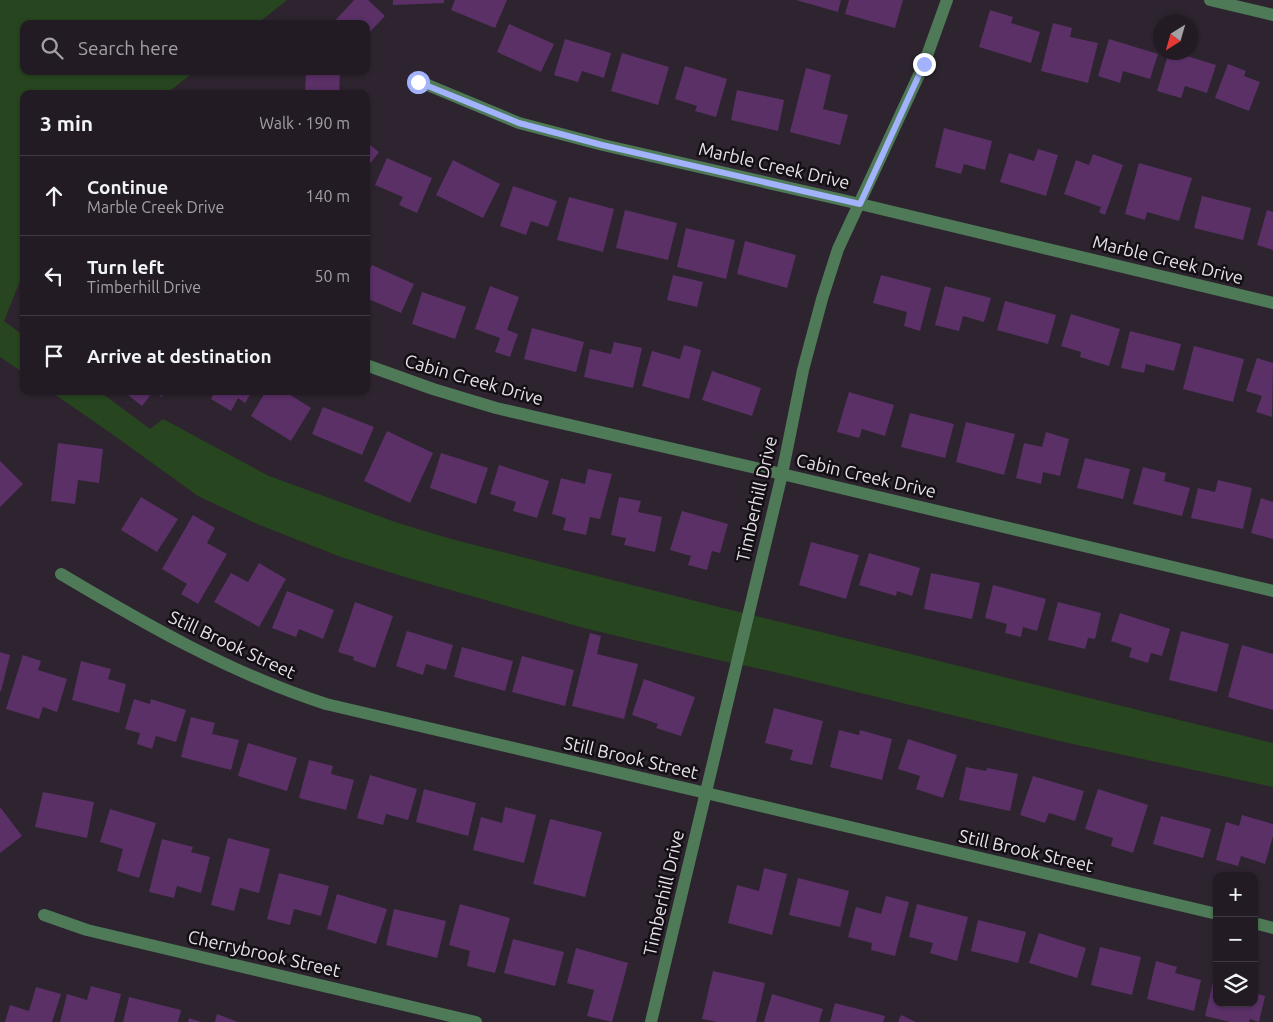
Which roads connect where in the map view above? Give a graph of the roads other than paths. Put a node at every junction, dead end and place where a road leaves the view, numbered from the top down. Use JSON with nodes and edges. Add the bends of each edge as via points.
{"nodes":[{"id":1,"x":947,"y":0,"type":"edge"},
{"id":2,"x":1210,"y":0,"type":"edge"},
{"id":3,"x":1273,"y":15,"type":"edge"},
{"id":4,"x":418,"y":82,"type":"dead end"},
{"id":5,"x":860,"y":204,"type":"junction"},
{"id":6,"x":1273,"y":303,"type":"edge"},
{"id":7,"x":370,"y":366,"type":"edge"},
{"id":8,"x":782,"y":474,"type":"junction"},
{"id":9,"x":61,"y":574,"type":"dead end"},
{"id":10,"x":1273,"y":590,"type":"edge"},
{"id":11,"x":706,"y":793,"type":"junction"},
{"id":12,"x":1213,"y":913,"type":"edge"},
{"id":13,"x":44,"y":915,"type":"dead end"},
{"id":14,"x":1258,"y":924,"type":"edge"},
{"id":15,"x":1273,"y":928,"type":"edge"},
{"id":16,"x":476,"y":1022,"type":"edge"},
{"id":17,"x":651,"y":1022,"type":"edge"}],
"edges":[{"from":1,"to":5,"type":"street","name":"Timberhill Drive","via":[[924,64]]},
{"from":2,"to":3,"type":"street"},
{"from":4,"to":5,"type":"street","name":"Marble Creek Drive","via":[[519,123]]},
{"from":5,"to":6,"type":"street","name":"Marble Creek Drive"},
{"from":5,"to":8,"type":"street","name":"Timberhill Drive","via":[[838,249],[822,299],[803,370]]},
{"from":7,"to":8,"type":"street","name":"Cabin Creek Drive","via":[[433,390],[496,408]]},
{"from":8,"to":10,"type":"street","name":"Cabin Creek Drive"},
{"from":8,"to":11,"type":"street","name":"Timberhill Drive"},
{"from":9,"to":11,"type":"street","name":"Still Brook Street","via":[[130,615],[241,672],[294,694]]},
{"from":11,"to":12,"type":"street","name":"Still Brook Street"},
{"from":11,"to":17,"type":"street","name":"Timberhill Drive"},
{"from":13,"to":16,"type":"street","name":"Cherrybrook Street","via":[[87,930]]},
{"from":14,"to":15,"type":"street"}]}
